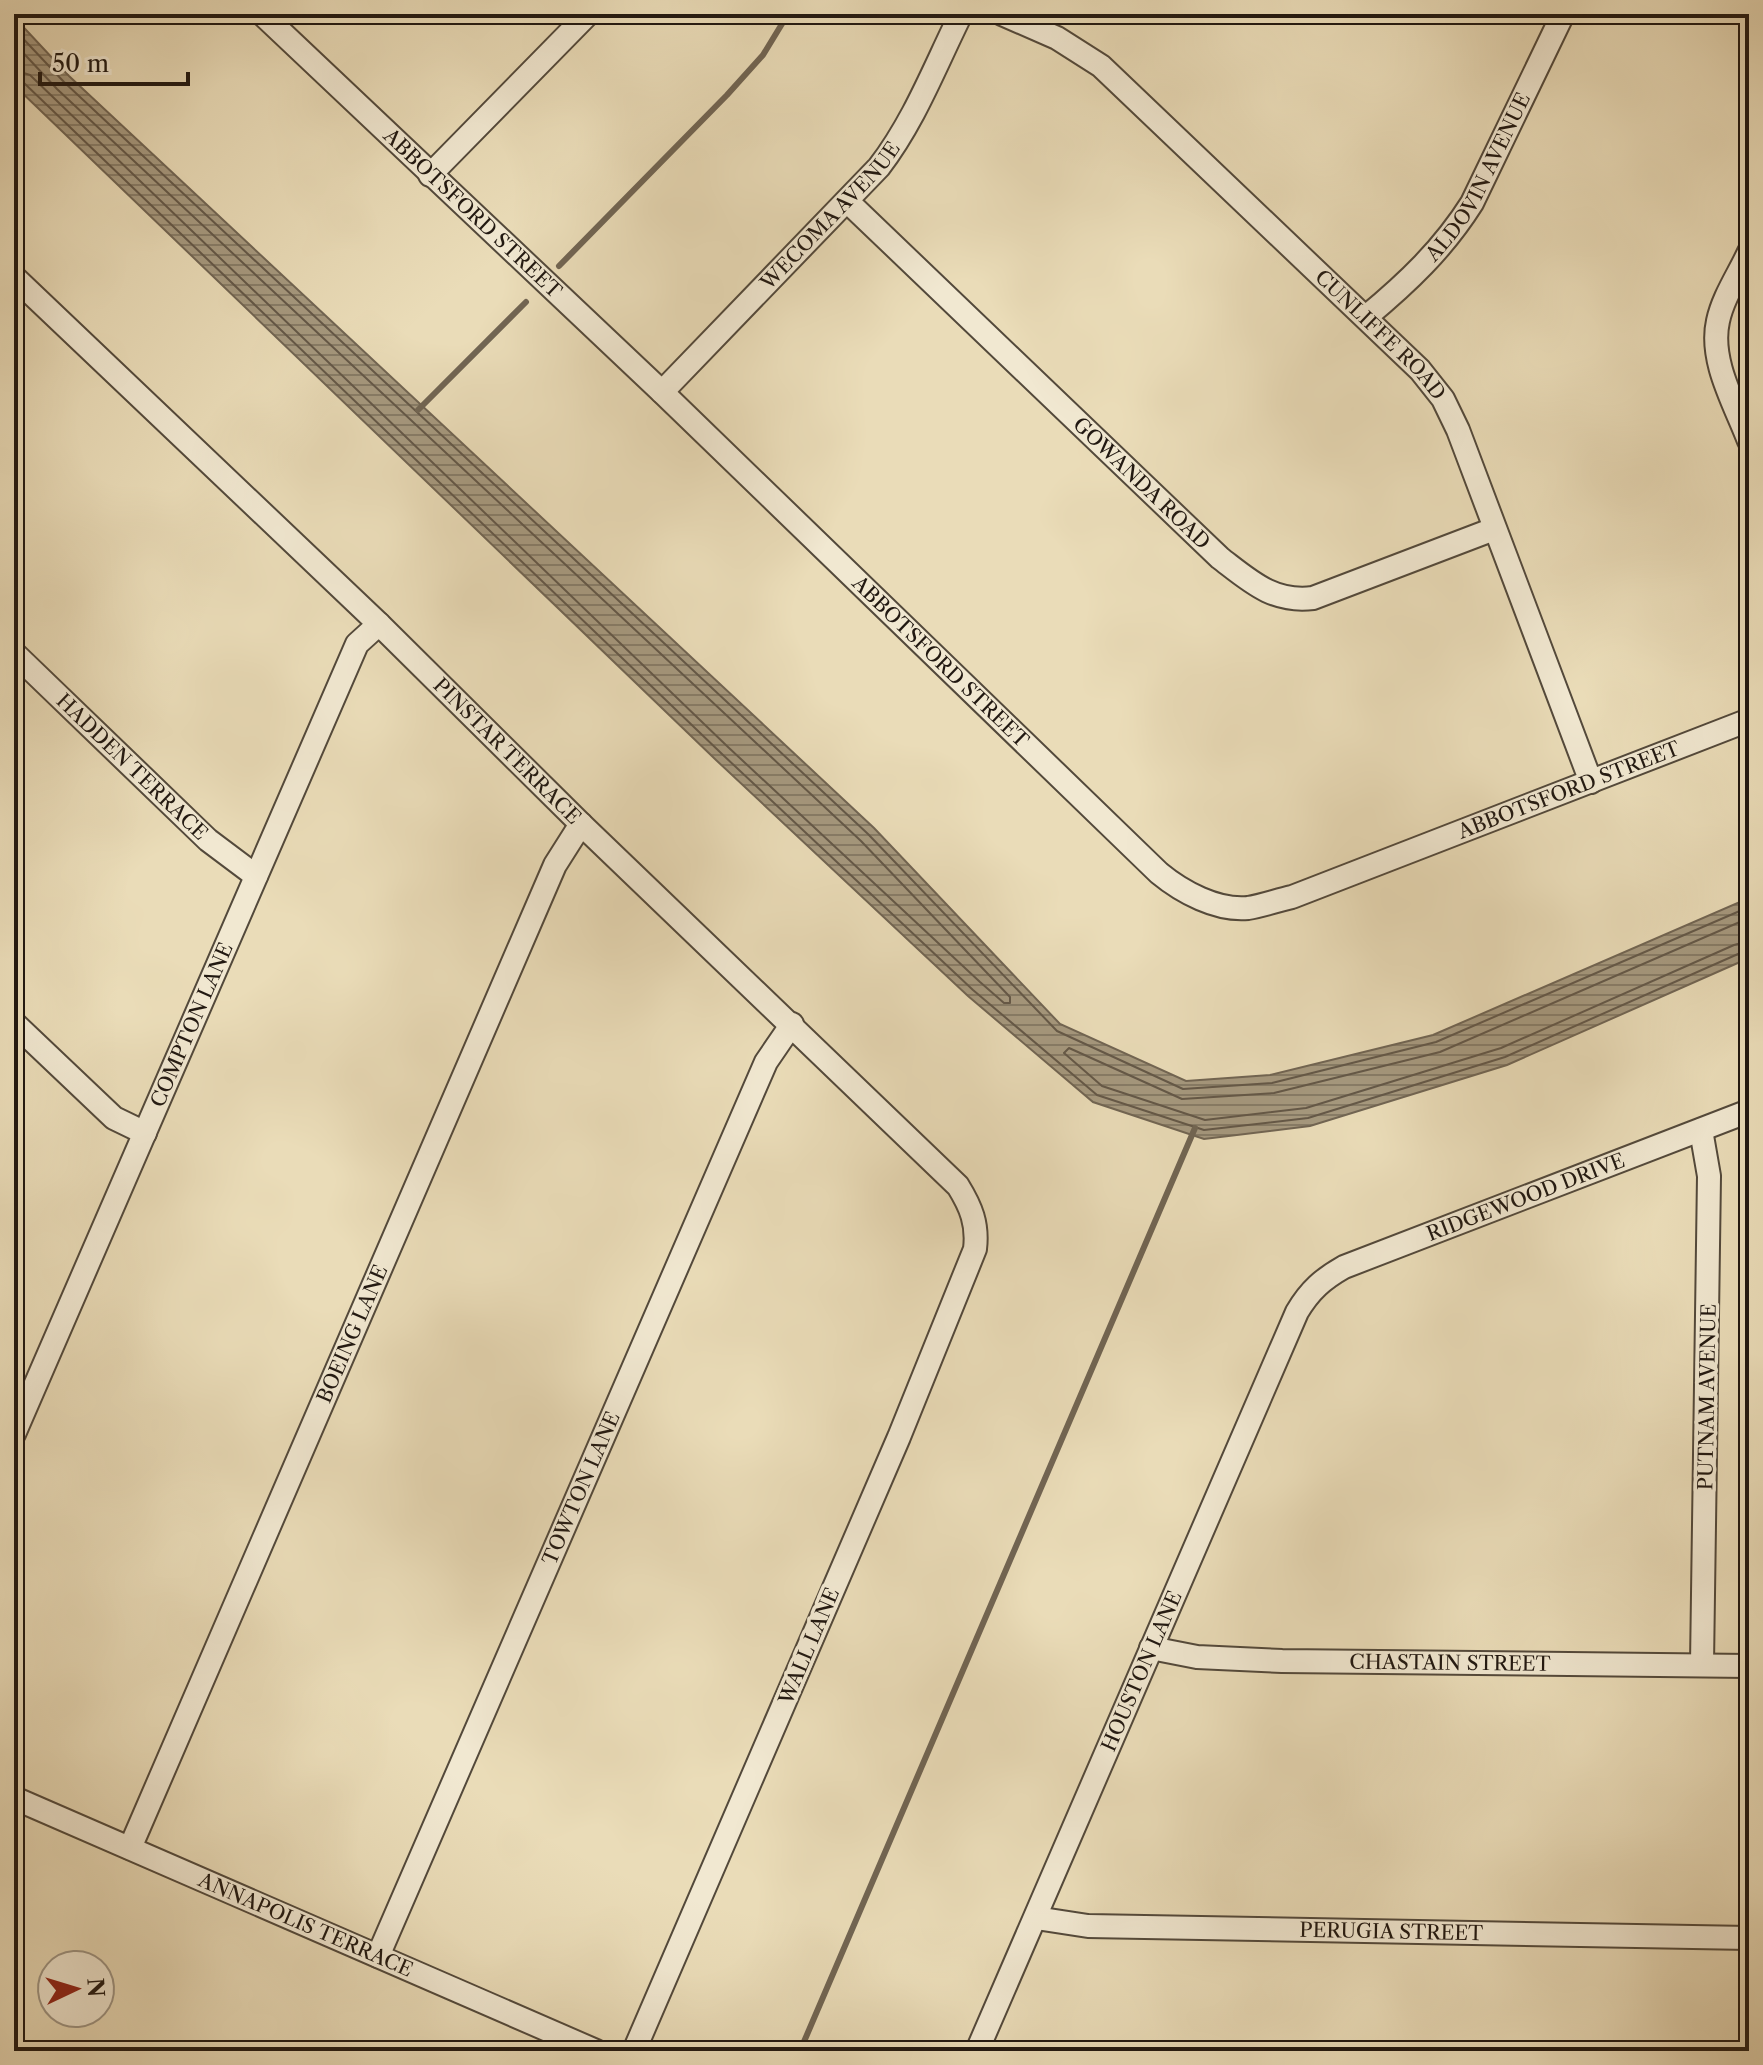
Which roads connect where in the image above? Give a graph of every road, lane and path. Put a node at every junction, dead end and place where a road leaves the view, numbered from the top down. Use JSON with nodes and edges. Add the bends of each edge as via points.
{"nodes":[{"id":1,"x":262,"y":14,"type":"edge"},
{"id":2,"x":588,"y":14,"type":"edge"},
{"id":3,"x":961,"y":14,"type":"edge"},
{"id":4,"x":1002,"y":14,"type":"edge"},
{"id":5,"x":1563,"y":14,"type":"edge"},
{"id":6,"x":430,"y":175,"type":"junction"},
{"id":7,"x":847,"y":201,"type":"junction"},
{"id":8,"x":1749,"y":252,"type":"edge"},
{"id":9,"x":14,"y":277,"type":"edge"},
{"id":10,"x":1366,"y":317,"type":"junction"},
{"id":11,"x":662,"y":392,"type":"junction"},
{"id":12,"x":1749,"y":441,"type":"edge"},
{"id":13,"x":1494,"y":529,"type":"junction"},
{"id":14,"x":379,"y":624,"type":"junction"},
{"id":15,"x":14,"y":653,"type":"edge"},
{"id":16,"x":1749,"y":720,"type":"edge"},
{"id":17,"x":1591,"y":782,"type":"junction"},
{"id":18,"x":581,"y":824,"type":"junction"},
{"id":19,"x":256,"y":876,"type":"junction"},
{"id":20,"x":14,"y":1023,"type":"edge"},
{"id":21,"x":792,"y":1024,"type":"junction"},
{"id":22,"x":1749,"y":1111,"type":"edge"},
{"id":23,"x":1701,"y":1130,"type":"junction"},
{"id":24,"x":145,"y":1133,"type":"junction"},
{"id":25,"x":976,"y":1239,"type":"joint"},
{"id":26,"x":1308,"y":1294,"type":"joint"},
{"id":27,"x":14,"y":1434,"type":"edge"},
{"id":28,"x":1151,"y":1648,"type":"junction"},
{"id":29,"x":1702,"y":1664,"type":"junction"},
{"id":30,"x":1749,"y":1666,"type":"edge"},
{"id":31,"x":14,"y":1798,"type":"edge"},
{"id":32,"x":130,"y":1848,"type":"junction"},
{"id":33,"x":1036,"y":1918,"type":"junction"},
{"id":34,"x":1749,"y":1938,"type":"edge"},
{"id":35,"x":378,"y":1956,"type":"junction"},
{"id":36,"x":596,"y":2051,"type":"edge"},
{"id":37,"x":634,"y":2051,"type":"edge"},
{"id":38,"x":977,"y":2051,"type":"edge"}],
"edges":[{"from":1,"to":6,"type":"street","name":"ABBOTSFORD STREET"},
{"from":2,"to":6,"type":"street"},
{"from":3,"to":7,"type":"street","name":"WECOMA AVENUE","via":[[906,129]]},
{"from":4,"to":10,"type":"street","name":"CUNLIFFE ROAD","via":[[1057,38],[1101,66]]},
{"from":5,"to":10,"type":"street","name":"ALDOVIN AVENUE","via":[[1472,203],[1413,276]]},
{"from":6,"to":11,"type":"street","name":"ABBOTSFORD STREET"},
{"from":7,"to":11,"type":"street","name":"WECOMA AVENUE"},
{"from":7,"to":13,"type":"street","name":"GOWANDA ROAD","via":[[1220,558],[1259,589],[1278,597],[1313,598]]},
{"from":8,"to":12,"type":"street","via":[[1722,308],[1716,335],[1717,357]]},
{"from":9,"to":14,"type":"street","name":"PINSTAR TERRACE"},
{"from":10,"to":13,"type":"street","name":"CUNLIFFE ROAD","via":[[1443,399]]},
{"from":11,"to":17,"type":"street","name":"ABBOTSFORD STREET","via":[[1159,873],[1191,895],[1246,908],[1292,897]]},
{"from":13,"to":17,"type":"street","name":"CUNLIFFE ROAD"},
{"from":14,"to":18,"type":"street","name":"PINSTAR TERRACE"},
{"from":14,"to":19,"type":"street","name":"COMPTON LANE","via":[[357,644]]},
{"from":15,"to":19,"type":"street","name":"HADDEN TERRACE","via":[[208,840]]},
{"from":16,"to":17,"type":"street","name":"ABBOTSFORD STREET"},
{"from":18,"to":21,"type":"street","name":"PINSTAR TERRACE"},
{"from":18,"to":32,"type":"street","name":"BOEING LANE","via":[[555,865]]},
{"from":19,"to":24,"type":"street","name":"COMPTON LANE"},
{"from":20,"to":24,"type":"street","via":[[114,1118]]},
{"from":21,"to":25,"type":"street","name":"PINSTAR TERRACE","via":[[958,1186],[971,1207]]},
{"from":21,"to":35,"type":"street","name":"TOWTON LANE","via":[[766,1062]]},
{"from":22,"to":23,"type":"street","name":"RIDGEWOOD DRIVE"},
{"from":23,"to":26,"type":"street","name":"RIDGEWOOD DRIVE","via":[[1344,1267]]},
{"from":23,"to":29,"type":"street","name":"PUTNAM AVENUE","via":[[1709,1176]]},
{"from":24,"to":27,"type":"street","name":"COMPTON LANE"},
{"from":25,"to":37,"type":"street","name":"WALL LANE","via":[[899,1437]]},
{"from":26,"to":28,"type":"street","name":"HOUSTON LANE"},
{"from":28,"to":29,"type":"street","name":"CHASTAIN STREET","via":[[1197,1657],[1282,1661]]},
{"from":28,"to":33,"type":"street","name":"HOUSTON LANE"},
{"from":29,"to":30,"type":"street","name":"CHASTAIN STREET"},
{"from":31,"to":32,"type":"street","name":"ANNAPOLIS TERRACE"},
{"from":32,"to":35,"type":"street","name":"ANNAPOLIS TERRACE"},
{"from":33,"to":34,"type":"street","name":"PERUGIA STREET","via":[[1088,1926]]},
{"from":33,"to":38,"type":"street","name":"HOUSTON LANE"},
{"from":35,"to":36,"type":"street","name":"ANNAPOLIS TERRACE"}]}
